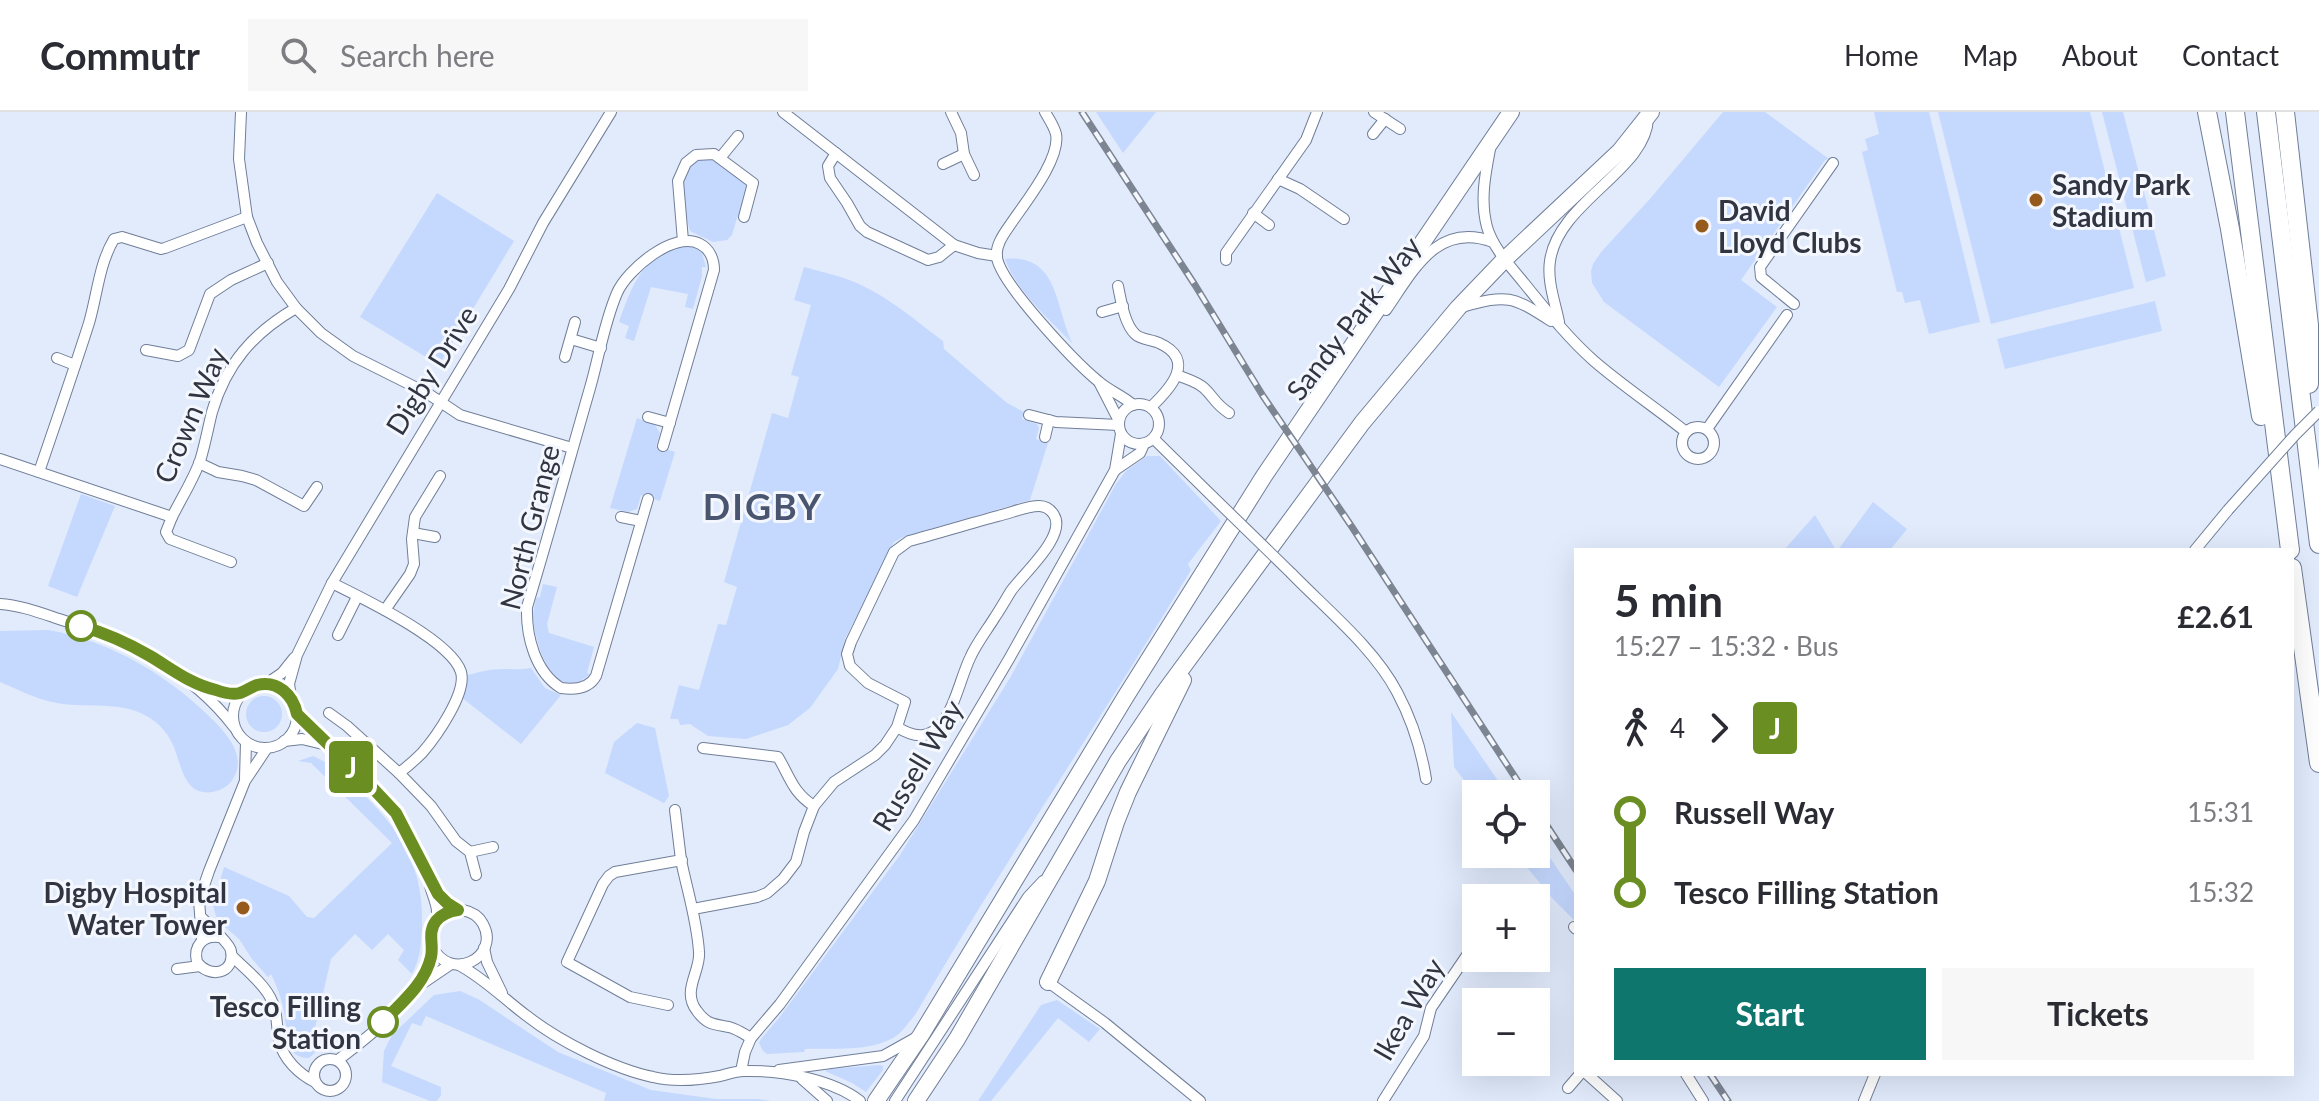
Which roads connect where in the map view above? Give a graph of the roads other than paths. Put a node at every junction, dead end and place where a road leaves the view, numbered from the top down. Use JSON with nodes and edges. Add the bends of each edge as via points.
{"nodes":[{"id":1,"x":241,"y":112,"type":"edge"},
{"id":2,"x":611,"y":112,"type":"edge"},
{"id":3,"x":783,"y":112,"type":"edge"},
{"id":4,"x":951,"y":112,"type":"edge"},
{"id":5,"x":1045,"y":112,"type":"edge"},
{"id":6,"x":1317,"y":112,"type":"edge"},
{"id":7,"x":1374,"y":112,"type":"edge"},
{"id":8,"x":1511,"y":112,"type":"edge"},
{"id":9,"x":2207,"y":112,"type":"edge"},
{"id":10,"x":2235,"y":112,"type":"edge"},
{"id":11,"x":2266,"y":112,"type":"edge"},
{"id":12,"x":2285,"y":112,"type":"edge"},
{"id":13,"x":1649,"y":114,"type":"edge"},
{"id":14,"x":1385,"y":119,"type":"junction"},
{"id":15,"x":1400,"y":129,"type":"dead end"},
{"id":16,"x":1373,"y":134,"type":"dead end"},
{"id":17,"x":738,"y":136,"type":"dead end"},
{"id":18,"x":1492,"y":139,"type":"junction"},
{"id":19,"x":836,"y":153,"type":"junction"},
{"id":20,"x":964,"y":154,"type":"junction"},
{"id":21,"x":720,"y":158,"type":"junction"},
{"id":22,"x":1833,"y":163,"type":"dead end"},
{"id":23,"x":943,"y":164,"type":"dead end"},
{"id":24,"x":974,"y":175,"type":"dead end"},
{"id":25,"x":1278,"y":179,"type":"junction"},
{"id":26,"x":1253,"y":213,"type":"junction"},
{"id":27,"x":247,"y":217,"type":"junction"},
{"id":28,"x":744,"y":217,"type":"dead end"},
{"id":29,"x":1344,"y":219,"type":"dead end"},
{"id":30,"x":1269,"y":225,"type":"dead end"},
{"id":31,"x":683,"y":241,"type":"junction"},
{"id":32,"x":1493,"y":242,"type":"junction"},
{"id":33,"x":954,"y":245,"type":"junction"},
{"id":34,"x":997,"y":256,"type":"junction"},
{"id":35,"x":1505,"y":259,"type":"junction"},
{"id":36,"x":1226,"y":260,"type":"dead end"},
{"id":37,"x":268,"y":263,"type":"junction"},
{"id":38,"x":1118,"y":286,"type":"dead end"},
{"id":39,"x":1794,"y":304,"type":"dead end"},
{"id":40,"x":1123,"y":306,"type":"junction"},
{"id":41,"x":296,"y":308,"type":"junction"},
{"id":42,"x":1458,"y":308,"type":"junction"},
{"id":43,"x":1102,"y":312,"type":"dead end"},
{"id":44,"x":1787,"y":315,"type":"dead end"},
{"id":45,"x":575,"y":322,"type":"dead end"},
{"id":46,"x":1560,"y":326,"type":"junction"},
{"id":47,"x":571,"y":339,"type":"junction"},
{"id":48,"x":601,"y":348,"type":"junction"},
{"id":49,"x":146,"y":350,"type":"dead end"},
{"id":50,"x":565,"y":357,"type":"dead end"},
{"id":51,"x":57,"y":358,"type":"dead end"},
{"id":52,"x":75,"y":365,"type":"junction"},
{"id":53,"x":1177,"y":375,"type":"junction"},
{"id":54,"x":1099,"y":382,"type":"junction"},
{"id":55,"x":439,"y":402,"type":"junction"},
{"id":56,"x":1133,"y":405,"type":"junction"},
{"id":57,"x":1151,"y":407,"type":"junction"},
{"id":58,"x":2319,"y":411,"type":"edge"},
{"id":59,"x":1229,"y":413,"type":"dead end"},
{"id":60,"x":1029,"y":415,"type":"dead end"},
{"id":61,"x":648,"y":417,"type":"dead end"},
{"id":62,"x":1049,"y":420,"type":"junction"},
{"id":63,"x":670,"y":423,"type":"junction"},
{"id":64,"x":1297,"y":424,"type":"junction"},
{"id":65,"x":1120,"y":427,"type":"junction"},
{"id":66,"x":1707,"y":429,"type":"junction"},
{"id":67,"x":1686,"y":432,"type":"junction"},
{"id":68,"x":1045,"y":437,"type":"dead end"},
{"id":69,"x":1149,"y":442,"type":"junction"},
{"id":70,"x":663,"y":446,"type":"dead end"},
{"id":71,"x":572,"y":448,"type":"junction"},
{"id":72,"x":0,"y":459,"type":"edge"},
{"id":73,"x":199,"y":463,"type":"junction"},
{"id":74,"x":1115,"y":470,"type":"junction"},
{"id":75,"x":2310,"y":471,"type":"junction"},
{"id":76,"x":39,"y":472,"type":"junction"},
{"id":77,"x":440,"y":476,"type":"dead end"},
{"id":78,"x":317,"y":487,"type":"dead end"},
{"id":79,"x":2281,"y":487,"type":"junction"},
{"id":80,"x":648,"y":499,"type":"dead end"},
{"id":81,"x":172,"y":517,"type":"junction"},
{"id":82,"x":621,"y":517,"type":"dead end"},
{"id":83,"x":641,"y":521,"type":"junction"},
{"id":84,"x":413,"y":533,"type":"junction"},
{"id":85,"x":435,"y":537,"type":"dead end"},
{"id":86,"x":2319,"y":544,"type":"edge"},
{"id":87,"x":2197,"y":548,"type":"edge"},
{"id":88,"x":2290,"y":548,"type":"edge"},
{"id":89,"x":231,"y":562,"type":"dead end"},
{"id":90,"x":2294,"y":582,"type":"edge"},
{"id":91,"x":332,"y":583,"type":"junction"},
{"id":92,"x":357,"y":597,"type":"junction"},
{"id":93,"x":3,"y":605,"type":"edge"},
{"id":94,"x":385,"y":610,"type":"junction"},
{"id":95,"x":338,"y":635,"type":"dead end"},
{"id":96,"x":1202,"y":643,"type":"junction"},
{"id":97,"x":297,"y":655,"type":"junction"},
{"id":98,"x":266,"y":684,"type":"junction"},
{"id":99,"x":196,"y":685,"type":"junction"},
{"id":100,"x":243,"y":692,"type":"junction"},
{"id":101,"x":291,"y":697,"type":"junction"},
{"id":102,"x":329,"y":713,"type":"dead end"},
{"id":103,"x":297,"y":714,"type":"junction"},
{"id":104,"x":234,"y":727,"type":"junction"},
{"id":105,"x":897,"y":727,"type":"junction"},
{"id":106,"x":284,"y":741,"type":"junction"},
{"id":107,"x":246,"y":742,"type":"junction"},
{"id":108,"x":329,"y":745,"type":"junction"},
{"id":109,"x":267,"y":748,"type":"junction"},
{"id":110,"x":703,"y":748,"type":"dead end"},
{"id":111,"x":2319,"y":763,"type":"edge"},
{"id":112,"x":399,"y":773,"type":"junction"},
{"id":113,"x":1426,"y":779,"type":"dead end"},
{"id":114,"x":245,"y":781,"type":"junction"},
{"id":115,"x":814,"y":806,"type":"junction"},
{"id":116,"x":675,"y":810,"type":"dead end"},
{"id":117,"x":493,"y":847,"type":"dead end"},
{"id":118,"x":470,"y":852,"type":"junction"},
{"id":119,"x":682,"y":860,"type":"junction"},
{"id":120,"x":1056,"y":868,"type":"junction"},
{"id":121,"x":427,"y":875,"type":"junction"},
{"id":122,"x":476,"y":875,"type":"dead end"},
{"id":123,"x":693,"y":909,"type":"junction"},
{"id":124,"x":458,"y":910,"type":"junction"},
{"id":125,"x":200,"y":915,"type":"junction"},
{"id":126,"x":433,"y":926,"type":"junction"},
{"id":127,"x":219,"y":937,"type":"junction"},
{"id":128,"x":202,"y":940,"type":"junction"},
{"id":129,"x":432,"y":946,"type":"junction"},
{"id":130,"x":484,"y":948,"type":"junction"},
{"id":131,"x":232,"y":956,"type":"junction"},
{"id":132,"x":1462,"y":963,"type":"edge"},
{"id":133,"x":455,"y":965,"type":"junction"},
{"id":134,"x":224,"y":970,"type":"junction"},
{"id":135,"x":250,"y":974,"type":"junction"},
{"id":136,"x":1048,"y":982,"type":"joint"},
{"id":137,"x":415,"y":989,"type":"junction"},
{"id":138,"x":505,"y":998,"type":"junction"},
{"id":139,"x":668,"y":1005,"type":"dead end"},
{"id":140,"x":921,"y":1035,"type":"junction"},
{"id":141,"x":751,"y":1038,"type":"junction"},
{"id":142,"x":341,"y":1064,"type":"junction"},
{"id":143,"x":293,"y":1065,"type":"junction"},
{"id":144,"x":315,"y":1067,"type":"junction"},
{"id":145,"x":741,"y":1071,"type":"junction"},
{"id":146,"x":769,"y":1072,"type":"junction"},
{"id":147,"x":1578,"y":1076,"type":"edge"},
{"id":148,"x":1589,"y":1076,"type":"edge"},
{"id":149,"x":1687,"y":1076,"type":"edge"},
{"id":150,"x":1874,"y":1076,"type":"edge"},
{"id":151,"x":801,"y":1078,"type":"junction"},
{"id":152,"x":315,"y":1082,"type":"junction"},
{"id":153,"x":1568,"y":1088,"type":"dead end"},
{"id":154,"x":827,"y":1101,"type":"edge"},
{"id":155,"x":860,"y":1101,"type":"edge"},
{"id":156,"x":876,"y":1101,"type":"edge"},
{"id":157,"x":895,"y":1101,"type":"edge"},
{"id":158,"x":916,"y":1101,"type":"edge"},
{"id":159,"x":1200,"y":1101,"type":"edge"},
{"id":160,"x":1383,"y":1101,"type":"edge"},
{"id":161,"x":1617,"y":1101,"type":"edge"},
{"id":162,"x":1703,"y":1101,"type":"edge"},
{"id":163,"x":1864,"y":1101,"type":"edge"}],
"edges":[{"from":1,"to":27,"type":"street","via":[[239,159]]},
{"from":2,"to":55,"type":"street","name":"Digby Drive"},
{"from":3,"to":19,"type":"street"},
{"from":4,"to":20,"type":"street"},
{"from":5,"to":34,"type":"street","via":[[1057,136],[1055,153],[1000,240]]},
{"from":6,"to":25,"type":"street","via":[[1306,140]]},
{"from":7,"to":14,"type":"street"},
{"from":8,"to":18,"type":"main road"},
{"from":9,"to":79,"type":"highway","via":[[2266,445]]},
{"from":10,"to":79,"type":"highway"},
{"from":11,"to":75,"type":"highway"},
{"from":12,"to":75,"type":"highway","via":[[2309,325]]},
{"from":13,"to":35,"type":"main road","via":[[1620,151]]},
{"from":13,"to":46,"type":"street","via":[[1643,140],[1572,216],[1553,247],[1549,272]]},
{"from":14,"to":15,"type":"street"},
{"from":14,"to":16,"type":"street"},
{"from":17,"to":21,"type":"street"},
{"from":18,"to":32,"type":"street","via":[[1483,195]]},
{"from":18,"to":64,"type":"main road"},
{"from":19,"to":33,"type":"street"},
{"from":19,"to":33,"type":"street","via":[[828,166],[830,178],[867,232],[928,260]]},
{"from":20,"to":23,"type":"street"},
{"from":20,"to":24,"type":"street"},
{"from":21,"to":28,"type":"street","via":[[753,183]]},
{"from":21,"to":31,"type":"street","via":[[696,155],[680,173]]},
{"from":22,"to":39,"type":"street","via":[[1760,267],[1761,277]]},
{"from":25,"to":26,"type":"street"},
{"from":25,"to":29,"type":"street"},
{"from":26,"to":30,"type":"street"},
{"from":26,"to":36,"type":"street"},
{"from":27,"to":37,"type":"street"},
{"from":27,"to":52,"type":"street","via":[[161,249],[114,239]]},
{"from":31,"to":48,"type":"street","name":"North Grange","via":[[655,253],[627,279],[618,291]]},
{"from":31,"to":63,"type":"street","via":[[706,248],[714,270]]},
{"from":32,"to":35,"type":"street"},
{"from":32,"to":64,"type":"street","name":"Sandy Park Way","via":[[1471,236],[1450,240],[1426,254],[1317,411]]},
{"from":33,"to":34,"type":"street"},
{"from":34,"to":54,"type":"street","via":[[1023,303]]},
{"from":35,"to":42,"type":"main road"},
{"from":35,"to":46,"type":"street"},
{"from":37,"to":41,"type":"street"},
{"from":37,"to":49,"type":"street","via":[[210,294],[189,350],[178,356]]},
{"from":38,"to":40,"type":"street"},
{"from":40,"to":43,"type":"street"},
{"from":40,"to":53,"type":"street","via":[[1133,332],[1173,354],[1180,369]]},
{"from":41,"to":55,"type":"street","via":[[353,356]]},
{"from":41,"to":73,"type":"street","name":"Crown Way","via":[[274,320],[232,365],[213,408]]},
{"from":42,"to":46,"type":"street","via":[[1496,298],[1513,300]]},
{"from":42,"to":96,"type":"main road","via":[[1362,423]]},
{"from":44,"to":66,"type":"street"},
{"from":45,"to":47,"type":"street"},
{"from":46,"to":67,"type":"street","via":[[1592,359]]},
{"from":47,"to":48,"type":"street"},
{"from":47,"to":50,"type":"street"},
{"from":48,"to":71,"type":"street","name":"North Grange"},
{"from":51,"to":52,"type":"street"},
{"from":52,"to":76,"type":"street"},
{"from":53,"to":57,"type":"street"},
{"from":53,"to":59,"type":"street","via":[[1206,389]]},
{"from":54,"to":56,"type":"street"},
{"from":54,"to":65,"type":"street"},
{"from":55,"to":71,"type":"street","via":[[460,415]]},
{"from":55,"to":91,"type":"street","name":"Digby Drive"},
{"from":56,"to":57,"type":"street"},
{"from":56,"to":65,"type":"street","via":[[1124,410]]},
{"from":57,"to":69,"type":"street","via":[[1160,428]]},
{"from":58,"to":87,"type":"street","bridge":true},
{"from":60,"to":62,"type":"street"},
{"from":61,"to":63,"type":"street"},
{"from":62,"to":65,"type":"street"},
{"from":62,"to":68,"type":"street"},
{"from":63,"to":70,"type":"street"},
{"from":64,"to":140,"type":"main road"},
{"from":65,"to":69,"type":"street","via":[[1133,444]]},
{"from":65,"to":74,"type":"street","name":"Russell Way"},
{"from":66,"to":67,"type":"street"},
{"from":66,"to":67,"type":"street","via":[[1715,442],[1701,460],[1682,447]]},
{"from":69,"to":74,"type":"street","name":"Russell Way"},
{"from":69,"to":113,"type":"street","bridge":true,"via":[[1213,497],[1368,652],[1396,689],[1411,721]]},
{"from":71,"to":83,"type":"street","name":"North Grange","via":[[527,607],[534,651],[548,679],[561,688],[582,688],[596,676]]},
{"from":72,"to":76,"type":"street"},
{"from":73,"to":78,"type":"street","via":[[256,480],[304,506]]},
{"from":73,"to":81,"type":"street","name":"Crown Way"},
{"from":74,"to":141,"type":"street","name":"Russell Way","via":[[914,820]]},
{"from":75,"to":86,"type":"highway"},
{"from":76,"to":81,"type":"street"},
{"from":77,"to":84,"type":"street","via":[[418,510]]},
{"from":79,"to":88,"type":"highway"},
{"from":80,"to":83,"type":"street"},
{"from":81,"to":89,"type":"street","via":[[166,532],[170,539]]},
{"from":82,"to":83,"type":"street"},
{"from":84,"to":85,"type":"street"},
{"from":84,"to":94,"type":"street","via":[[410,574]]},
{"from":90,"to":111,"type":"highway"},
{"from":91,"to":92,"type":"street"},
{"from":91,"to":97,"type":"street","name":"Digby Drive"},
{"from":92,"to":94,"type":"street"},
{"from":92,"to":95,"type":"street"},
{"from":93,"to":99,"type":"street","via":[[96,630]]},
{"from":94,"to":112,"type":"street","via":[[447,652],[462,681],[439,731]]},
{"from":96,"to":120,"type":"main road","via":[[1118,761]]},
{"from":96,"to":136,"type":"main road","via":[[1128,792],[1097,881]]},
{"from":97,"to":98,"type":"street","name":"Digby Drive"},
{"from":97,"to":101,"type":"street","name":"Digby Drive"},
{"from":98,"to":100,"type":"street"},
{"from":98,"to":101,"type":"street"},
{"from":99,"to":100,"type":"street","via":[[228,694]]},
{"from":99,"to":104,"type":"street"},
{"from":100,"to":104,"type":"street","via":[[236,701]]},
{"from":101,"to":103,"type":"street"},
{"from":102,"to":112,"type":"street"},
{"from":103,"to":106,"type":"street"},
{"from":103,"to":108,"type":"street"},
{"from":104,"to":107,"type":"street"},
{"from":105,"to":105,"type":"street","via":[[905,702],[868,683],[850,666],[847,654],[894,552],[909,541],[1046,507],[1058,523],[1056,533],[970,657],[944,721],[934,733],[924,735]]},
{"from":105,"to":115,"type":"street","via":[[881,750],[842,775]]},
{"from":106,"to":108,"type":"street"},
{"from":106,"to":109,"type":"street"},
{"from":107,"to":109,"type":"street"},
{"from":107,"to":114,"type":"street"},
{"from":108,"to":121,"type":"street","via":[[396,813]]},
{"from":109,"to":114,"type":"street"},
{"from":110,"to":115,"type":"street","via":[[778,757],[796,792]]},
{"from":112,"to":118,"type":"street"},
{"from":114,"to":125,"type":"street","via":[[199,900]]},
{"from":115,"to":123,"type":"street","via":[[796,862],[775,887],[757,897]]},
{"from":116,"to":119,"type":"street"},
{"from":117,"to":118,"type":"street"},
{"from":118,"to":122,"type":"street"},
{"from":119,"to":123,"type":"street"},
{"from":119,"to":139,"type":"street","via":[[609,876],[567,962],[630,997]]},
{"from":120,"to":157,"type":"street","via":[[1028,897]]},
{"from":120,"to":158,"type":"main road"},
{"from":121,"to":124,"type":"street","via":[[438,894]]},
{"from":121,"to":126,"type":"street","via":[[438,917]]},
{"from":123,"to":141,"type":"street","via":[[700,954],[692,981],[693,1004],[710,1023]]},
{"from":124,"to":126,"type":"street","via":[[441,916]]},
{"from":124,"to":130,"type":"street","via":[[479,918],[486,933]]},
{"from":125,"to":127,"type":"street"},
{"from":125,"to":128,"type":"street"},
{"from":126,"to":129,"type":"street"},
{"from":127,"to":128,"type":"street"},
{"from":127,"to":131,"type":"street"},
{"from":128,"to":134,"type":"street","via":[[198,962],[212,973]]},
{"from":129,"to":133,"type":"street","via":[[439,957]]},
{"from":129,"to":137,"type":"street"},
{"from":130,"to":133,"type":"street","via":[[474,961]]},
{"from":130,"to":138,"type":"street"},
{"from":131,"to":134,"type":"street"},
{"from":131,"to":135,"type":"street"},
{"from":132,"to":160,"type":"street","name":"Ikea Way","via":[[1431,1008],[1424,1036]]},
{"from":133,"to":137,"type":"street"},
{"from":133,"to":138,"type":"street","via":[[482,978]]},
{"from":134,"to":135,"type":"street"},
{"from":135,"to":143,"type":"street","via":[[270,995],[279,1042]]},
{"from":136,"to":159,"type":"street"},
{"from":137,"to":142,"type":"street","via":[[363,1041],[354,1058]]},
{"from":138,"to":145,"type":"street","via":[[598,1058],[653,1077],[696,1079]]},
{"from":140,"to":146,"type":"street","via":[[883,1056]]},
{"from":140,"to":156,"type":"main road"},
{"from":141,"to":145,"type":"street","name":"Russell Way"},
{"from":142,"to":144,"type":"street","via":[[326,1059]]},
{"from":142,"to":152,"type":"street","via":[[346,1078],[339,1089],[327,1092]]},
{"from":143,"to":144,"type":"street"},
{"from":143,"to":152,"type":"street"},
{"from":144,"to":152,"type":"street"},
{"from":145,"to":146,"type":"street"},
{"from":146,"to":151,"type":"street"},
{"from":147,"to":153,"type":"street"},
{"from":148,"to":161,"type":"street"},
{"from":149,"to":162,"type":"street"},
{"from":150,"to":163,"type":"street"},
{"from":151,"to":154,"type":"street"},
{"from":151,"to":155,"type":"street","via":[[833,1084]]}]}
